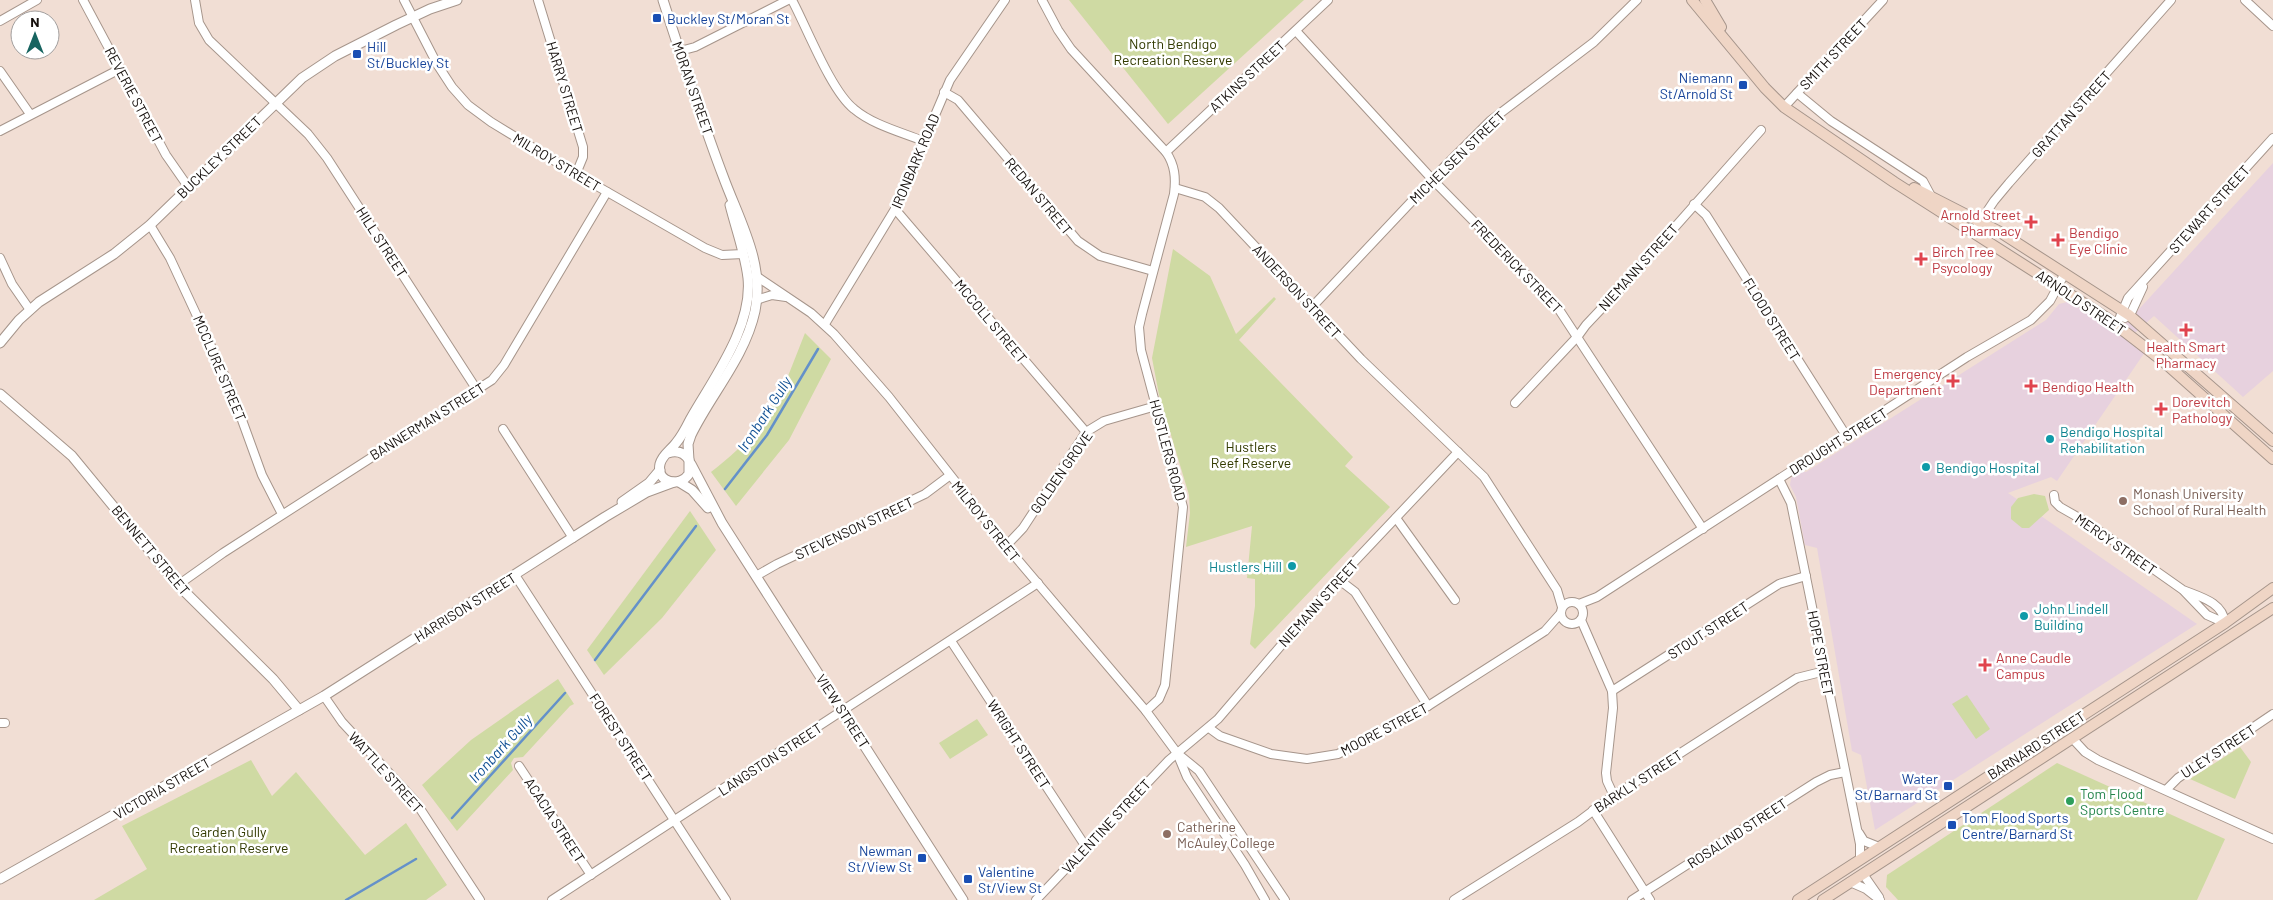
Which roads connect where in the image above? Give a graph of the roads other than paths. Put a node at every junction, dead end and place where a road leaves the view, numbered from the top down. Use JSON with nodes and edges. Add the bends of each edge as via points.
{"nodes":[{"id":1,"x":37,"y":0,"type":"edge"},
{"id":2,"x":83,"y":0,"type":"edge"},
{"id":3,"x":195,"y":0,"type":"edge"},
{"id":4,"x":404,"y":0,"type":"edge"},
{"id":5,"x":457,"y":0,"type":"edge"},
{"id":6,"x":538,"y":0,"type":"edge"},
{"id":7,"x":663,"y":0,"type":"edge"},
{"id":8,"x":790,"y":0,"type":"edge"},
{"id":9,"x":1005,"y":0,"type":"edge"},
{"id":10,"x":1042,"y":0,"type":"edge"},
{"id":11,"x":1328,"y":0,"type":"edge"},
{"id":12,"x":1637,"y":0,"type":"edge"},
{"id":13,"x":1692,"y":0,"type":"edge"},
{"id":14,"x":1705,"y":0,"type":"edge"},
{"id":15,"x":1882,"y":0,"type":"edge"},
{"id":16,"x":2171,"y":0,"type":"edge"},
{"id":17,"x":2240,"y":0,"type":"edge"},
{"id":18,"x":2245,"y":0,"type":"edge"},
{"id":19,"x":2255,"y":10,"type":"junction"},
{"id":20,"x":413,"y":17,"type":"junction"},
{"id":21,"x":0,"y":21,"type":"edge"},
{"id":22,"x":2273,"y":26,"type":"edge"},
{"id":23,"x":1296,"y":31,"type":"junction"},
{"id":24,"x":680,"y":51,"type":"junction"},
{"id":25,"x":1736,"y":51,"type":"junction"},
{"id":26,"x":120,"y":69,"type":"junction"},
{"id":27,"x":0,"y":71,"type":"edge"},
{"id":28,"x":944,"y":92,"type":"junction"},
{"id":29,"x":1796,"y":93,"type":"junction"},
{"id":30,"x":275,"y":102,"type":"junction"},
{"id":31,"x":1784,"y":108,"type":"junction"},
{"id":32,"x":30,"y":114,"type":"junction"},
{"id":33,"x":1761,"y":130,"type":"dead end"},
{"id":34,"x":0,"y":131,"type":"edge"},
{"id":35,"x":2273,"y":138,"type":"edge"},
{"id":36,"x":923,"y":141,"type":"junction"},
{"id":37,"x":1166,"y":152,"type":"junction"},
{"id":38,"x":1872,"y":166,"type":"junction"},
{"id":39,"x":576,"y":174,"type":"junction"},
{"id":40,"x":723,"y":177,"type":"junction"},
{"id":41,"x":1432,"y":180,"type":"junction"},
{"id":42,"x":189,"y":188,"type":"junction"},
{"id":43,"x":1175,"y":188,"type":"junction"},
{"id":44,"x":607,"y":192,"type":"junction"},
{"id":45,"x":1931,"y":196,"type":"junction"},
{"id":46,"x":1694,"y":204,"type":"junction"},
{"id":47,"x":895,"y":209,"type":"junction"},
{"id":48,"x":1980,"y":221,"type":"junction"},
{"id":49,"x":150,"y":225,"type":"junction"},
{"id":50,"x":1974,"y":232,"type":"junction"},
{"id":51,"x":743,"y":254,"type":"junction"},
{"id":52,"x":0,"y":258,"type":"edge"},
{"id":53,"x":1153,"y":271,"type":"junction"},
{"id":54,"x":2065,"y":273,"type":"junction"},
{"id":55,"x":756,"y":276,"type":"junction"},
{"id":56,"x":2059,"y":286,"type":"junction"},
{"id":57,"x":754,"y":294,"type":"junction"},
{"id":58,"x":788,"y":298,"type":"junction"},
{"id":59,"x":1312,"y":308,"type":"junction"},
{"id":60,"x":30,"y":310,"type":"junction"},
{"id":61,"x":2125,"y":312,"type":"junction"},
{"id":62,"x":825,"y":324,"type":"junction"},
{"id":63,"x":2116,"y":324,"type":"junction"},
{"id":64,"x":1578,"y":336,"type":"junction"},
{"id":65,"x":0,"y":343,"type":"edge"},
{"id":66,"x":477,"y":390,"type":"junction"},
{"id":67,"x":0,"y":394,"type":"edge"},
{"id":68,"x":1515,"y":403,"type":"dead end"},
{"id":69,"x":1156,"y":406,"type":"junction"},
{"id":70,"x":503,"y":429,"type":"dead end"},
{"id":71,"x":1086,"y":432,"type":"junction"},
{"id":72,"x":1847,"y":436,"type":"junction"},
{"id":73,"x":2273,"y":441,"type":"edge"},
{"id":74,"x":1458,"y":452,"type":"junction"},
{"id":75,"x":668,"y":453,"type":"junction"},
{"id":76,"x":2273,"y":459,"type":"edge"},
{"id":77,"x":690,"y":462,"type":"junction"},
{"id":78,"x":660,"y":470,"type":"junction"},
{"id":79,"x":949,"y":476,"type":"junction"},
{"id":80,"x":1778,"y":479,"type":"junction"},
{"id":81,"x":676,"y":482,"type":"junction"},
{"id":82,"x":2054,"y":495,"type":"dead end"},
{"id":83,"x":282,"y":514,"type":"junction"},
{"id":84,"x":605,"y":517,"type":"junction"},
{"id":85,"x":1396,"y":518,"type":"junction"},
{"id":86,"x":722,"y":523,"type":"junction"},
{"id":87,"x":1703,"y":529,"type":"junction"},
{"id":88,"x":573,"y":538,"type":"junction"},
{"id":89,"x":1006,"y":546,"type":"junction"},
{"id":90,"x":515,"y":575,"type":"junction"},
{"id":91,"x":756,"y":576,"type":"junction"},
{"id":92,"x":1806,"y":576,"type":"junction"},
{"id":93,"x":1338,"y":579,"type":"junction"},
{"id":94,"x":1038,"y":584,"type":"junction"},
{"id":95,"x":178,"y":585,"type":"junction"},
{"id":96,"x":2273,"y":588,"type":"edge"},
{"id":97,"x":1557,"y":590,"type":"junction"},
{"id":98,"x":2183,"y":590,"type":"junction"},
{"id":99,"x":1597,"y":597,"type":"junction"},
{"id":100,"x":1455,"y":600,"type":"dead end"},
{"id":101,"x":1575,"y":603,"type":"junction"},
{"id":102,"x":2273,"y":608,"type":"edge"},
{"id":103,"x":1561,"y":611,"type":"junction"},
{"id":104,"x":1582,"y":617,"type":"junction"},
{"id":105,"x":2224,"y":623,"type":"junction"},
{"id":106,"x":1569,"y":624,"type":"junction"},
{"id":107,"x":1545,"y":631,"type":"junction"},
{"id":108,"x":2232,"y":634,"type":"junction"},
{"id":109,"x":1587,"y":639,"type":"junction"},
{"id":110,"x":951,"y":641,"type":"junction"},
{"id":111,"x":1825,"y":671,"type":"junction"},
{"id":112,"x":1612,"y":691,"type":"junction"},
{"id":113,"x":324,"y":696,"type":"junction"},
{"id":114,"x":1428,"y":706,"type":"junction"},
{"id":115,"x":299,"y":710,"type":"junction"},
{"id":116,"x":1146,"y":711,"type":"junction"},
{"id":117,"x":843,"y":712,"type":"junction"},
{"id":118,"x":2273,"y":714,"type":"edge"},
{"id":119,"x":2062,"y":727,"type":"junction"},
{"id":120,"x":1209,"y":728,"type":"junction"},
{"id":121,"x":2072,"y":738,"type":"junction"},
{"id":122,"x":1177,"y":753,"type":"junction"},
{"id":123,"x":519,"y":766,"type":"dead end"},
{"id":124,"x":2028,"y":766,"type":"junction"},
{"id":125,"x":1845,"y":772,"type":"junction"},
{"id":126,"x":1992,"y":773,"type":"junction"},
{"id":127,"x":2166,"y":790,"type":"junction"},
{"id":128,"x":1614,"y":796,"type":"junction"},
{"id":129,"x":1593,"y":810,"type":"junction"},
{"id":130,"x":674,"y":820,"type":"junction"},
{"id":131,"x":1856,"y":830,"type":"junction"},
{"id":132,"x":2273,"y":839,"type":"edge"},
{"id":133,"x":1086,"y":847,"type":"junction"},
{"id":134,"x":1879,"y":847,"type":"junction"},
{"id":135,"x":1860,"y":860,"type":"junction"},
{"id":136,"x":1863,"y":874,"type":"junction"},
{"id":137,"x":591,"y":875,"type":"junction"},
{"id":138,"x":0,"y":879,"type":"edge"},
{"id":139,"x":1850,"y":882,"type":"junction"},
{"id":140,"x":1645,"y":892,"type":"junction"},
{"id":141,"x":480,"y":900,"type":"edge"},
{"id":142,"x":552,"y":900,"type":"edge"},
{"id":143,"x":726,"y":900,"type":"edge"},
{"id":144,"x":964,"y":900,"type":"edge"},
{"id":145,"x":1036,"y":900,"type":"edge"},
{"id":146,"x":1265,"y":900,"type":"edge"},
{"id":147,"x":1285,"y":900,"type":"edge"},
{"id":148,"x":1454,"y":900,"type":"edge"},
{"id":149,"x":1632,"y":900,"type":"edge"},
{"id":150,"x":1650,"y":900,"type":"edge"},
{"id":151,"x":1798,"y":900,"type":"edge"},
{"id":152,"x":1805,"y":900,"type":"edge"},
{"id":153,"x":1823,"y":900,"type":"edge"},
{"id":154,"x":1880,"y":900,"type":"edge"}],
"edges":[{"from":1,"to":21,"type":"street"},
{"from":2,"to":26,"type":"street","name":"REVERIE STREET"},
{"from":3,"to":30,"type":"street","name":"HILL STREET","via":[[199,23],[209,40]]},
{"from":4,"to":20,"type":"street","name":"MILROY STREET"},
{"from":5,"to":20,"type":"street","name":"BUCKLEY STREET"},
{"from":6,"to":39,"type":"street","name":"HARRY STREET","via":[[583,146],[583,157]]},
{"from":7,"to":24,"type":"street","name":"MORAN STREET"},
{"from":8,"to":24,"type":"street","via":[[695,47]]},
{"from":8,"to":36,"type":"street","via":[[847,103],[868,118]]},
{"from":9,"to":28,"type":"street","name":"IRONBARK ROAD"},
{"from":10,"to":37,"type":"street","via":[[1071,49]]},
{"from":11,"to":23,"type":"street","name":"ATKINS STREET"},
{"from":12,"to":41,"type":"street","name":"MICHELSEN STREET","via":[[1594,42],[1490,121]]},
{"from":13,"to":25,"type":"main road","name":"ARNOLD STREET"},
{"from":14,"to":25,"type":"main road","name":"ARNOLD STREET"},
{"from":15,"to":29,"type":"street","name":"SMITH STREET"},
{"from":16,"to":48,"type":"street","name":"GRATTAN STREET","via":[[2009,183]]},
{"from":17,"to":19,"type":"street"},
{"from":18,"to":19,"type":"street"},
{"from":19,"to":22,"type":"street"},
{"from":20,"to":30,"type":"street","name":"BUCKLEY STREET","via":[[335,56],[302,78]]},
{"from":20,"to":39,"type":"street","name":"MILROY STREET","via":[[437,64],[464,101],[491,122]]},
{"from":23,"to":37,"type":"street","name":"ATKINS STREET"},
{"from":23,"to":41,"type":"street","name":"FREDERICK STREET"},
{"from":24,"to":40,"type":"street","name":"MORAN STREET"},
{"from":25,"to":31,"type":"main road","name":"ARNOLD STREET"},
{"from":26,"to":32,"type":"street"},
{"from":26,"to":42,"type":"street","name":"REVERIE STREET","via":[[166,155]]},
{"from":27,"to":32,"type":"street"},
{"from":28,"to":36,"type":"street","name":"IRONBARK ROAD"},
{"from":28,"to":53,"type":"street","name":"REDAN STREET","via":[[958,100],[1078,241],[1100,256]]},
{"from":29,"to":31,"type":"street","name":"SMITH STREET"},
{"from":29,"to":45,"type":"street","name":"ARNOLD STREET","via":[[1831,122],[1923,181]]},
{"from":30,"to":42,"type":"street","name":"BUCKLEY STREET"},
{"from":30,"to":66,"type":"street","name":"HILL STREET","via":[[328,158]]},
{"from":31,"to":38,"type":"main road","name":"ARNOLD STREET"},
{"from":32,"to":34,"type":"street"},
{"from":33,"to":46,"type":"street","name":"NIEMANN STREET"},
{"from":35,"to":61,"type":"street","name":"STEWART STREET","via":[[2146,281]]},
{"from":36,"to":47,"type":"street","name":"IRONBARK ROAD"},
{"from":37,"to":43,"type":"street","via":[[1174,168]]},
{"from":38,"to":45,"type":"main road","name":"ARNOLD STREET"},
{"from":38,"to":50,"type":"main road","name":"ARNOLD STREET"},
{"from":39,"to":44,"type":"street","name":"MILROY STREET"},
{"from":40,"to":51,"type":"street","name":"MORAN STREET"},
{"from":40,"to":55,"type":"street","name":"MORAN STREET","via":[[744,229]]},
{"from":41,"to":59,"type":"street","name":"MICHELSEN STREET"},
{"from":41,"to":64,"type":"street","name":"FREDERICK STREET","via":[[1556,305]]},
{"from":42,"to":49,"type":"street","name":"BUCKLEY STREET"},
{"from":43,"to":53,"type":"street","name":"HUSTLERS ROAD"},
{"from":43,"to":59,"type":"street","name":"ANDERSON STREET","via":[[1205,197],[1219,208]]},
{"from":44,"to":51,"type":"street","name":"MILROY STREET","via":[[715,253]]},
{"from":44,"to":66,"type":"street","name":"BANNERMAN STREET","via":[[501,370]]},
{"from":45,"to":48,"type":"main road","name":"ARNOLD STREET"},
{"from":46,"to":64,"type":"street","name":"NIEMANN STREET"},
{"from":46,"to":72,"type":"street","name":"FLOOD STREET","via":[[1706,215]]},
{"from":47,"to":62,"type":"street","name":"IRONBARK ROAD"},
{"from":47,"to":71,"type":"street","name":"MCCOLL STREET"},
{"from":48,"to":50,"type":"street","name":"GRATTAN STREET"},
{"from":48,"to":54,"type":"main road","name":"ARNOLD STREET"},
{"from":49,"to":60,"type":"street","name":"BUCKLEY STREET","via":[[114,254],[53,291]]},
{"from":49,"to":83,"type":"street","name":"MCCLURE STREET","via":[[170,258],[226,378],[262,475]]},
{"from":50,"to":56,"type":"main road","name":"ARNOLD STREET"},
{"from":51,"to":57,"type":"street","name":"MORAN STREET"},
{"from":52,"to":60,"type":"street"},
{"from":53,"to":69,"type":"street","name":"HUSTLERS ROAD","via":[[1142,314],[1140,338]]},
{"from":54,"to":56,"type":"street","name":"DROUGHT STREET"},
{"from":54,"to":61,"type":"main road","name":"ARNOLD STREET"},
{"from":55,"to":57,"type":"street","name":"MORAN STREET"},
{"from":55,"to":58,"type":"street","name":"MILROY STREET"},
{"from":56,"to":63,"type":"main road","name":"ARNOLD STREET"},
{"from":56,"to":72,"type":"street","name":"DROUGHT STREET","via":[[2050,301],[2031,320],[1971,354]]},
{"from":57,"to":58,"type":"street"},
{"from":57,"to":75,"type":"street","via":[[733,344],[681,437]]},
{"from":57,"to":77,"type":"street","via":[[752,322],[745,341],[690,435]]},
{"from":58,"to":62,"type":"street","name":"MILROY STREET"},
{"from":59,"to":74,"type":"street","name":"ANDERSON STREET"},
{"from":60,"to":65,"type":"street","name":"BUCKLEY STREET"},
{"from":61,"to":63,"type":"street","name":"STEWART STREET"},
{"from":61,"to":73,"type":"main road","name":"ARNOLD STREET"},
{"from":62,"to":79,"type":"street","name":"MILROY STREET","via":[[889,397]]},
{"from":63,"to":76,"type":"main road","name":"ARNOLD STREET"},
{"from":64,"to":68,"type":"street","name":"NIEMANN STREET"},
{"from":64,"to":87,"type":"street","name":"FREDERICK STREET"},
{"from":66,"to":83,"type":"street","name":"BANNERMAN STREET"},
{"from":67,"to":95,"type":"street","name":"BENNETT STREET","via":[[72,456]]},
{"from":69,"to":71,"type":"street","name":"GOLDEN GROVE","via":[[1104,422]]},
{"from":69,"to":116,"type":"street","name":"HUSTLERS ROAD","via":[[1184,507],[1165,686],[1162,695]]},
{"from":70,"to":88,"type":"street"},
{"from":71,"to":89,"type":"street","name":"GOLDEN GROVE","via":[[1023,528]]},
{"from":72,"to":80,"type":"street","name":"DROUGHT STREET"},
{"from":74,"to":85,"type":"street","name":"NIEMANN STREET"},
{"from":74,"to":97,"type":"street","name":"ANDERSON STREET","via":[[1484,477]]},
{"from":75,"to":77,"type":"street","via":[[682,453]]},
{"from":75,"to":78,"type":"street","via":[[661,460]]},
{"from":77,"to":81,"type":"street","via":[[689,474]]},
{"from":77,"to":86,"type":"street","name":"VIEW STREET"},
{"from":78,"to":81,"type":"street","via":[[665,479]]},
{"from":78,"to":84,"type":"street","name":"HARRISON STREET","via":[[649,483]]},
{"from":79,"to":89,"type":"street","name":"MILROY STREET"},
{"from":79,"to":91,"type":"street","name":"STEVENSON STREET","via":[[925,494]]},
{"from":80,"to":87,"type":"street","name":"DROUGHT STREET"},
{"from":80,"to":92,"type":"street","name":"HOPE STREET","via":[[1792,503]]},
{"from":81,"to":84,"type":"street","name":"HARRISON STREET","via":[[647,492]]},
{"from":81,"to":86,"type":"street","name":"VIEW STREET","via":[[701,498]]},
{"from":82,"to":98,"type":"street","name":"MERCY STREET","via":[[2060,507]]},
{"from":83,"to":95,"type":"street","name":"BANNERMAN STREET"},
{"from":84,"to":88,"type":"street","name":"HARRISON STREET"},
{"from":85,"to":93,"type":"street","name":"NIEMANN STREET"},
{"from":85,"to":100,"type":"street"},
{"from":86,"to":91,"type":"street","name":"VIEW STREET"},
{"from":87,"to":99,"type":"street","name":"DROUGHT STREET"},
{"from":88,"to":90,"type":"street","name":"HARRISON STREET"},
{"from":89,"to":94,"type":"street","name":"MILROY STREET"},
{"from":90,"to":113,"type":"street","name":"HARRISON STREET"},
{"from":90,"to":130,"type":"street","name":"FOREST STREET"},
{"from":91,"to":117,"type":"street","name":"VIEW STREET"},
{"from":92,"to":111,"type":"street","name":"HOPE STREET"},
{"from":92,"to":112,"type":"street","name":"STOUT STREET","via":[[1779,584]]},
{"from":93,"to":114,"type":"street","via":[[1355,592]]},
{"from":93,"to":120,"type":"street","name":"NIEMANN STREET"},
{"from":94,"to":110,"type":"street","name":"LANGSTON STREET"},
{"from":94,"to":116,"type":"street","name":"MILROY STREET"},
{"from":95,"to":115,"type":"street","name":"BENNETT STREET","via":[[277,683]]},
{"from":96,"to":105,"type":"main road","name":"BARNARD STREET"},
{"from":97,"to":101,"type":"street","name":"ANDERSON STREET"},
{"from":97,"to":103,"type":"street","name":"ANDERSON STREET"},
{"from":98,"to":105,"type":"street","name":"MERCY STREET","via":[[2207,615]]},
{"from":98,"to":105,"type":"street","name":"MERCY STREET","via":[[2218,607],[2224,614]]},
{"from":99,"to":101,"type":"street","name":"DROUGHT STREET"},
{"from":99,"to":104,"type":"street","name":"DROUGHT STREET"},
{"from":101,"to":103,"type":"street","name":"DROUGHT STREET"},
{"from":101,"to":104,"type":"street"},
{"from":102,"to":108,"type":"main road","name":"BARNARD STREET"},
{"from":103,"to":106,"type":"street","name":"ANDERSON STREET"},
{"from":103,"to":107,"type":"street","name":"MOORE STREET"},
{"from":104,"to":106,"type":"street","name":"MOORE STREET"},
{"from":104,"to":109,"type":"street"},
{"from":105,"to":108,"type":"main road","name":"MERCY STREET"},
{"from":105,"to":119,"type":"main road","name":"BARNARD STREET"},
{"from":106,"to":107,"type":"street","name":"MOORE STREET"},
{"from":106,"to":109,"type":"street","name":"ANDERSON STREET"},
{"from":107,"to":114,"type":"street","name":"MOORE STREET"},
{"from":108,"to":121,"type":"main road","name":"BARNARD STREET"},
{"from":109,"to":112,"type":"street"},
{"from":110,"to":117,"type":"street","name":"LANGSTON STREET"},
{"from":110,"to":133,"type":"street","name":"WRIGHT STREET"},
{"from":111,"to":125,"type":"street","name":"HOPE STREET"},
{"from":111,"to":128,"type":"street","name":"BARKLY STREET","via":[[1797,678]]},
{"from":112,"to":128,"type":"street","via":[[1606,773]]},
{"from":113,"to":115,"type":"street","name":"VICTORIA STREET"},
{"from":113,"to":141,"type":"street","name":"WATTLE STREET","via":[[342,722],[415,800]]},
{"from":114,"to":120,"type":"street","name":"MOORE STREET","via":[[1350,750],[1306,759],[1272,754],[1220,736]]},
{"from":115,"to":138,"type":"street","name":"VICTORIA STREET"},
{"from":116,"to":122,"type":"street","name":"MILROY STREET"},
{"from":117,"to":130,"type":"street","name":"LANGSTON STREET"},
{"from":117,"to":144,"type":"street","name":"VIEW STREET"},
{"from":118,"to":127,"type":"street","name":"ULEY STREET","via":[[2178,778]]},
{"from":119,"to":121,"type":"main road"},
{"from":119,"to":126,"type":"main road","name":"BARNARD STREET"},
{"from":120,"to":122,"type":"street","name":"NIEMANN STREET"},
{"from":121,"to":124,"type":"main road","name":"BARNARD STREET"},
{"from":121,"to":127,"type":"street","via":[[2098,760]]},
{"from":122,"to":133,"type":"street","name":"VALENTINE STREET"},
{"from":122,"to":146,"type":"street","via":[[1188,777]]},
{"from":122,"to":147,"type":"street","via":[[1199,771]]},
{"from":123,"to":137,"type":"street","name":"ACACIA STREET"},
{"from":124,"to":126,"type":"main road","via":[[2014,768],[2003,775]]},
{"from":124,"to":136,"type":"main road","name":"BARNARD STREET"},
{"from":125,"to":131,"type":"street","name":"HOPE STREET"},
{"from":125,"to":140,"type":"street","name":"ROSALIND STREET","via":[[1816,782]]},
{"from":126,"to":134,"type":"main road","name":"BARNARD STREET"},
{"from":127,"to":132,"type":"street"},
{"from":128,"to":129,"type":"street","name":"BARKLY STREET"},
{"from":129,"to":140,"type":"street"},
{"from":129,"to":148,"type":"street","name":"BARKLY STREET"},
{"from":130,"to":137,"type":"street","name":"LANGSTON STREET"},
{"from":130,"to":143,"type":"street","name":"FOREST STREET"},
{"from":131,"to":134,"type":"street","via":[[1863,840]]},
{"from":131,"to":135,"type":"street","name":"HOPE STREET"},
{"from":133,"to":145,"type":"street","name":"VALENTINE STREET"},
{"from":134,"to":135,"type":"main road","name":"BARNARD STREET"},
{"from":135,"to":151,"type":"main road","name":"BARNARD STREET"},
{"from":136,"to":139,"type":"main road","name":"BARNARD STREET"},
{"from":136,"to":152,"type":"main road","via":[[1853,873]]},
{"from":136,"to":154,"type":"street"},
{"from":137,"to":142,"type":"street","name":"LANGSTON STREET"},
{"from":139,"to":153,"type":"main road","name":"BARNARD STREET"},
{"from":139,"to":154,"type":"street"},
{"from":140,"to":149,"type":"street","name":"ROSALIND STREET"},
{"from":140,"to":150,"type":"street"}]}
